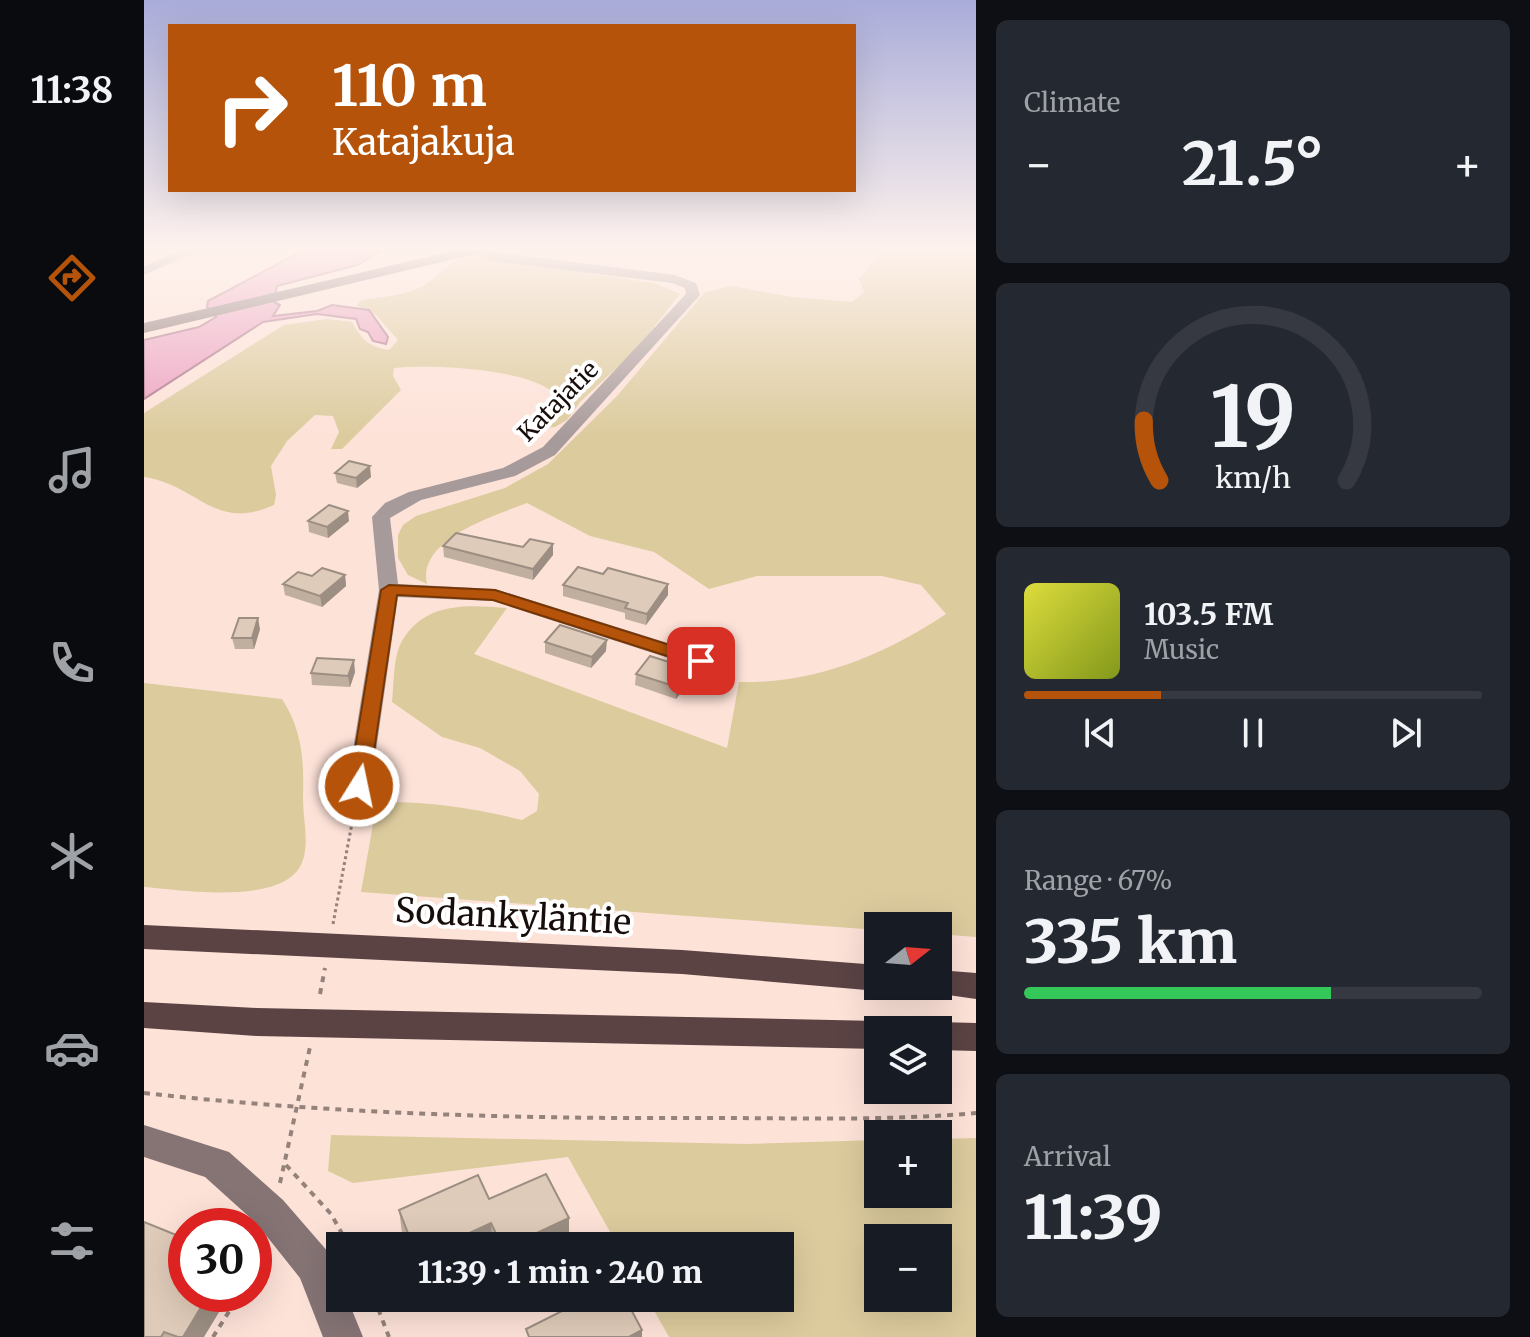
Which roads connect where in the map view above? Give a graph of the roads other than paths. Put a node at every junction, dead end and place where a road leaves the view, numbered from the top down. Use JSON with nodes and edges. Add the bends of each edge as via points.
{"nodes":[{"id":1,"x":215,"y":311,"type":"edge"},
{"id":2,"x":678,"y":311,"type":"edge"},
{"id":3,"x":145,"y":328,"type":"edge"},
{"id":4,"x":389,"y":590,"type":"junction"},
{"id":5,"x":701,"y":661,"type":"dead end"},
{"id":6,"x":359,"y":786,"type":"road end"},
{"id":7,"x":144,"y":937,"type":"edge"},
{"id":8,"x":864,"y":977,"type":"edge"},
{"id":9,"x":952,"y":984,"type":"edge"},
{"id":10,"x":976,"y":986,"type":"edge"},
{"id":11,"x":144,"y":1015,"type":"edge"},
{"id":12,"x":864,"y":1035,"type":"edge"},
{"id":13,"x":952,"y":1036,"type":"edge"},
{"id":14,"x":976,"y":1037,"type":"edge"},
{"id":15,"x":144,"y":1141,"type":"edge"},
{"id":16,"x":343,"y":1337,"type":"edge"}],
"edges":[{"from":1,"to":3,"type":"main road"},
{"from":2,"to":4,"type":"street","name":"Katajatie","via":[[549,451],[509,472],[415,496],[381,517]]},
{"from":4,"to":5,"type":"street","via":[[495,595]]},
{"from":4,"to":6,"type":"street","name":"Katajatie"},
{"from":7,"to":8,"type":"highway","name":"Sodankyläntie","via":[[682,962]]},
{"from":9,"to":10,"type":"highway"},
{"from":11,"to":12,"type":"highway"},
{"from":13,"to":14,"type":"highway"},
{"from":15,"to":16,"type":"main road","via":[[216,1164],[270,1212],[315,1266]]}]}
